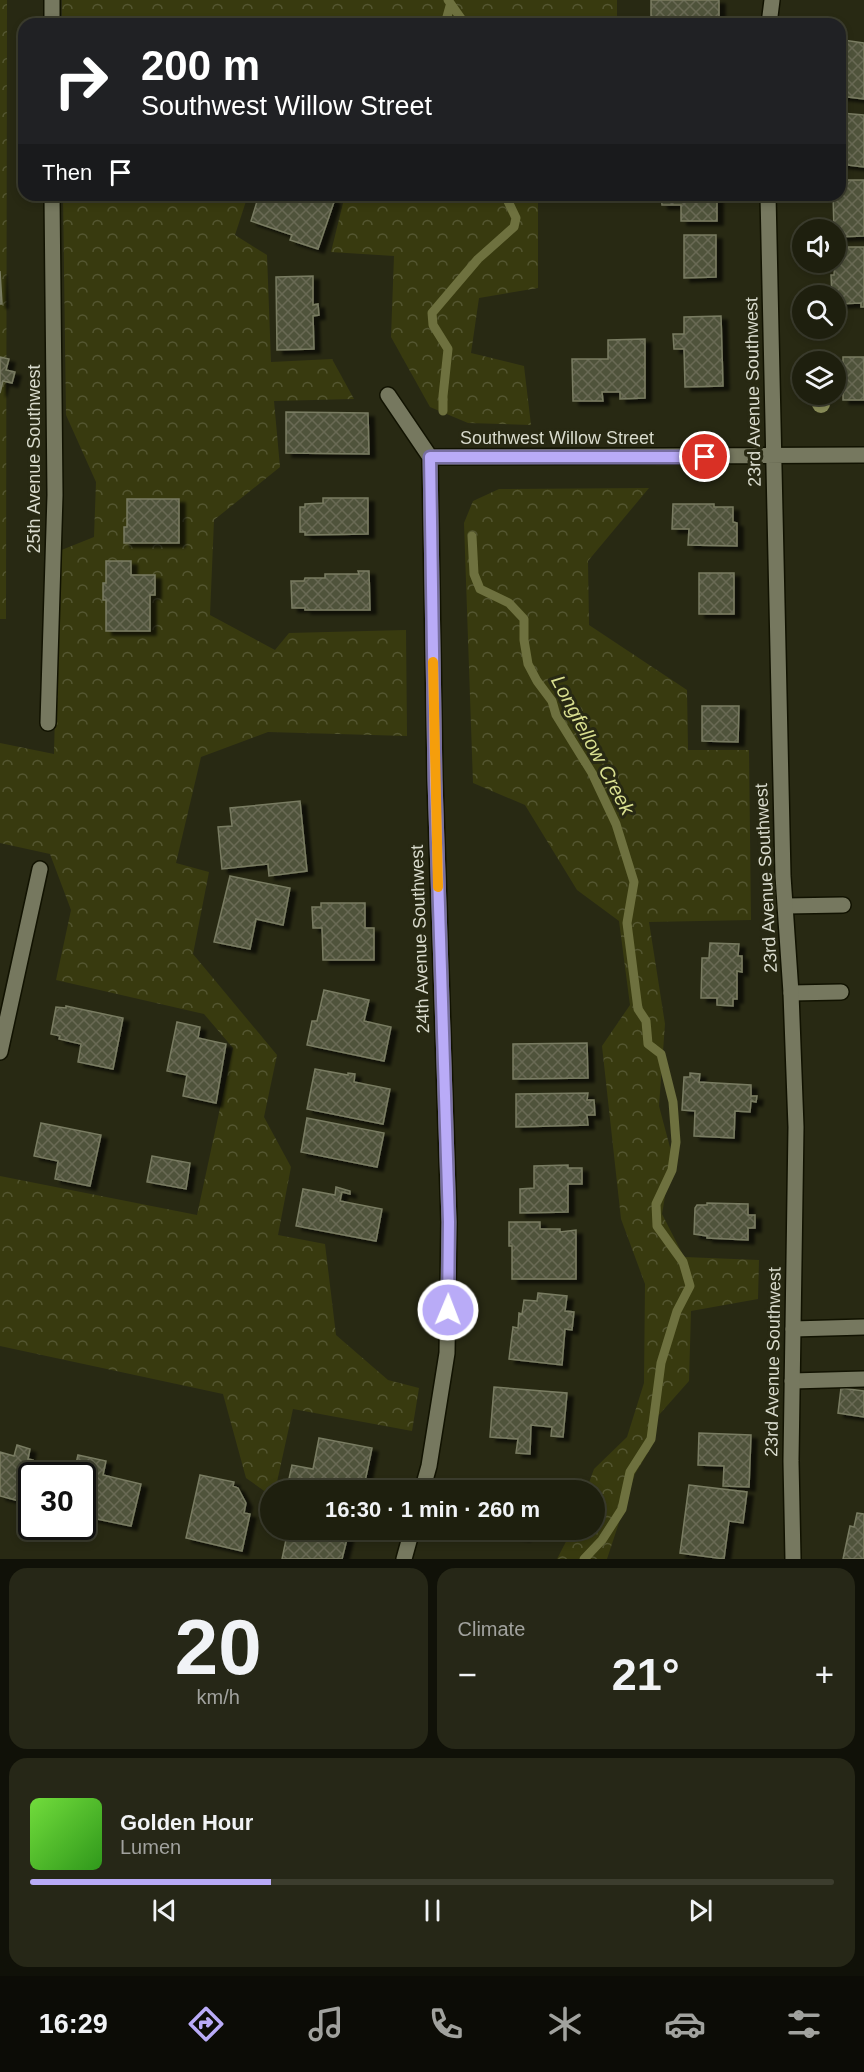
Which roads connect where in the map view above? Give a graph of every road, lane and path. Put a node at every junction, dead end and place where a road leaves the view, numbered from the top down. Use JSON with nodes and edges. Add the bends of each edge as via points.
{"nodes":[{"id":1,"x":52,"y":0,"type":"edge"},
{"id":2,"x":772,"y":0,"type":"edge"},
{"id":3,"x":52,"y":18,"type":"edge"},
{"id":4,"x":770,"y":18,"type":"edge"},
{"id":5,"x":52,"y":201,"type":"edge"},
{"id":6,"x":768,"y":201,"type":"edge"},
{"id":7,"x":388,"y":395,"type":"dead end"},
{"id":8,"x":864,"y":455,"type":"edge"},
{"id":9,"x":430,"y":457,"type":"junction"},
{"id":10,"x":774,"y":457,"type":"junction"},
{"id":11,"x":48,"y":723,"type":"dead end"},
{"id":12,"x":40,"y":869,"type":"dead end"},
{"id":13,"x":843,"y":905,"type":"dead end"},
{"id":14,"x":786,"y":906,"type":"junction"},
{"id":15,"x":841,"y":992,"type":"dead end"},
{"id":16,"x":791,"y":993,"type":"junction"},
{"id":17,"x":0,"y":1052,"type":"edge"},
{"id":18,"x":864,"y":1327,"type":"edge"},
{"id":19,"x":793,"y":1329,"type":"junction"},
{"id":20,"x":864,"y":1379,"type":"edge"},
{"id":21,"x":792,"y":1381,"type":"junction"},
{"id":22,"x":425,"y":1480,"type":"edge"},
{"id":23,"x":409,"y":1540,"type":"edge"},
{"id":24,"x":404,"y":1559,"type":"edge"},
{"id":25,"x":793,"y":1559,"type":"edge"}],
"edges":[{"from":1,"to":3,"type":"street"},
{"from":2,"to":4,"type":"street"},
{"from":5,"to":11,"type":"street","name":"25th Avenue Southwest","via":[[55,495]]},
{"from":6,"to":10,"type":"street","name":"23rd Avenue Southwest"},
{"from":7,"to":9,"type":"street"},
{"from":8,"to":10,"type":"street","name":"Southwest Willow Street"},
{"from":9,"to":10,"type":"street","name":"Southwest Willow Street"},
{"from":9,"to":22,"type":"street","name":"24th Avenue Southwest","via":[[435,780],[449,1222],[447,1353]]},
{"from":10,"to":14,"type":"street","name":"23rd Avenue Southwest"},
{"from":12,"to":17,"type":"street"},
{"from":13,"to":14,"type":"street"},
{"from":14,"to":16,"type":"street","name":"23rd Avenue Southwest"},
{"from":15,"to":16,"type":"street"},
{"from":16,"to":19,"type":"street","name":"23rd Avenue Southwest","via":[[796,1127]]},
{"from":18,"to":19,"type":"street"},
{"from":19,"to":21,"type":"street","name":"23rd Avenue Southwest"},
{"from":20,"to":21,"type":"street"},
{"from":21,"to":25,"type":"street","name":"23rd Avenue Southwest"},
{"from":23,"to":24,"type":"street"}]}
